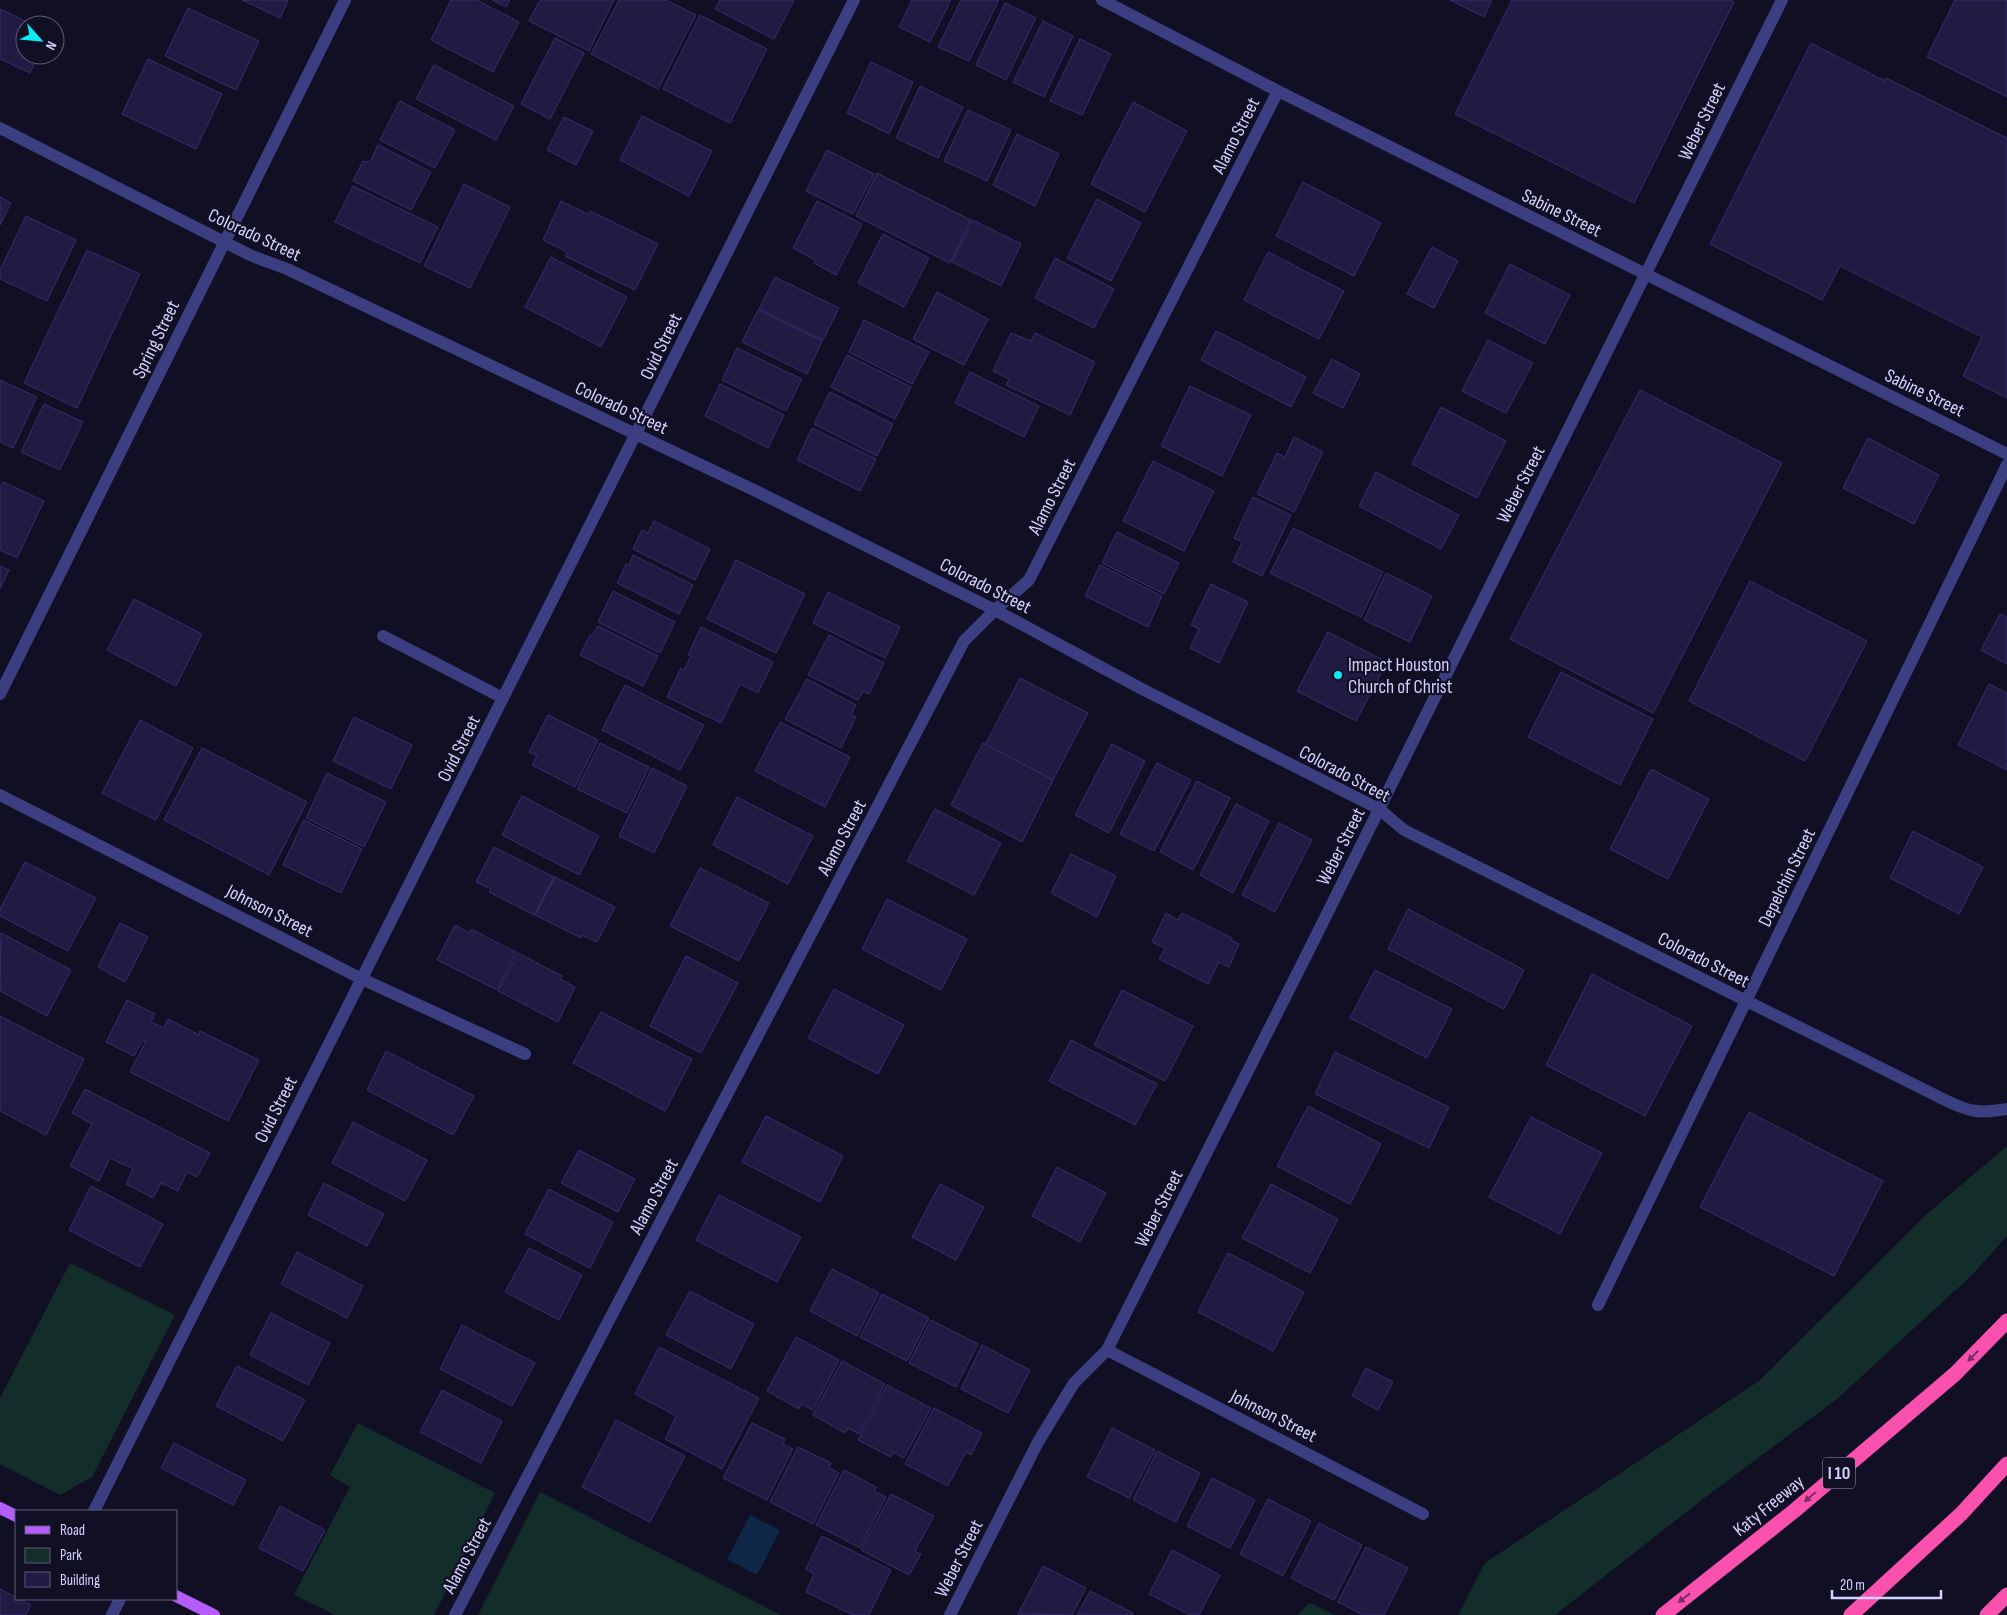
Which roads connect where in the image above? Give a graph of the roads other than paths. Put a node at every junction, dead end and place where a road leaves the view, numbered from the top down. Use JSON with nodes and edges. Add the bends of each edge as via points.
{"nodes":[{"id":1,"x":345,"y":0,"type":"edge"},
{"id":2,"x":854,"y":0,"type":"edge"},
{"id":3,"x":1102,"y":0,"type":"edge"},
{"id":4,"x":1782,"y":0,"type":"edge"},
{"id":5,"x":1278,"y":91,"type":"junction"},
{"id":6,"x":0,"y":128,"type":"edge"},
{"id":7,"x":225,"y":242,"type":"junction"},
{"id":8,"x":1646,"y":275,"type":"junction"},
{"id":9,"x":636,"y":434,"type":"junction"},
{"id":10,"x":2007,"y":454,"type":"edge"},
{"id":11,"x":2007,"y":465,"type":"edge"},
{"id":12,"x":995,"y":610,"type":"junction"},
{"id":13,"x":383,"y":636,"type":"dead end"},
{"id":14,"x":0,"y":694,"type":"edge"},
{"id":15,"x":503,"y":698,"type":"junction"},
{"id":16,"x":0,"y":795,"type":"edge"},
{"id":17,"x":1379,"y":809,"type":"junction"},
{"id":18,"x":362,"y":979,"type":"junction"},
{"id":19,"x":1746,"y":1001,"type":"junction"},
{"id":20,"x":525,"y":1054,"type":"dead end"},
{"id":21,"x":2007,"y":1109,"type":"edge"},
{"id":22,"x":1598,"y":1305,"type":"dead end"},
{"id":23,"x":2007,"y":1321,"type":"edge"},
{"id":24,"x":1107,"y":1350,"type":"junction"},
{"id":25,"x":2007,"y":1464,"type":"edge"},
{"id":26,"x":0,"y":1508,"type":"edge"},
{"id":27,"x":95,"y":1510,"type":"edge"},
{"id":28,"x":1423,"y":1514,"type":"dead end"},
{"id":29,"x":15,"y":1516,"type":"edge"},
{"id":30,"x":2007,"y":1595,"type":"edge"},
{"id":31,"x":178,"y":1597,"type":"edge"},
{"id":32,"x":120,"y":1600,"type":"edge"},
{"id":33,"x":112,"y":1615,"type":"edge"},
{"id":34,"x":214,"y":1615,"type":"edge"},
{"id":35,"x":455,"y":1615,"type":"edge"},
{"id":36,"x":950,"y":1615,"type":"edge"},
{"id":37,"x":1663,"y":1615,"type":"edge"},
{"id":38,"x":1851,"y":1615,"type":"edge"},
{"id":39,"x":1987,"y":1615,"type":"edge"}],
"edges":[{"from":1,"to":7,"type":"street","name":"Spring Street"},
{"from":2,"to":9,"type":"street","name":"Ovid Street"},
{"from":3,"to":5,"type":"street","name":"Sabine Street"},
{"from":4,"to":8,"type":"street","name":"Weber Street"},
{"from":5,"to":8,"type":"street","name":"Sabine Street"},
{"from":5,"to":12,"type":"street","name":"Alamo Street","via":[[1029,580]]},
{"from":6,"to":7,"type":"street","name":"Colorado Street"},
{"from":7,"to":9,"type":"street","name":"Colorado Street"},
{"from":7,"to":14,"type":"street","name":"Spring Street"},
{"from":8,"to":10,"type":"street","name":"Sabine Street"},
{"from":8,"to":17,"type":"street","name":"Weber Street"},
{"from":9,"to":12,"type":"street","name":"Colorado Street"},
{"from":9,"to":15,"type":"street","name":"Ovid Street"},
{"from":11,"to":19,"type":"street","name":"Depelchin Street"},
{"from":12,"to":17,"type":"street","name":"Colorado Street","via":[[1140,688]]},
{"from":12,"to":35,"type":"street","name":"Alamo Street","via":[[964,642]]},
{"from":13,"to":15,"type":"street"},
{"from":15,"to":18,"type":"street","name":"Ovid Street"},
{"from":16,"to":18,"type":"street","name":"Johnson Street"},
{"from":17,"to":19,"type":"street","name":"Colorado Street","via":[[1404,830]]},
{"from":17,"to":24,"type":"street","name":"Weber Street"},
{"from":18,"to":20,"type":"street","name":"Johnson Street"},
{"from":18,"to":27,"type":"street","name":"Ovid Street"},
{"from":19,"to":21,"type":"street","name":"Colorado Street","via":[[1967,1110],[1986,1113]]},
{"from":19,"to":22,"type":"street","name":"Depelchin Street"},
{"from":23,"to":37,"type":"highway","name":"Katy Freeway","number":"I 10","one_way":true,"via":[[1940,1386],[1794,1511]]},
{"from":24,"to":28,"type":"street","name":"Johnson Street"},
{"from":24,"to":36,"type":"street","name":"Weber Street","via":[[1074,1383],[1038,1442]]},
{"from":25,"to":38,"type":"highway","via":[[1961,1514]]},
{"from":26,"to":29,"type":"main road"},
{"from":30,"to":39,"type":"highway"},
{"from":31,"to":34,"type":"main road"},
{"from":32,"to":33,"type":"street"}]}
